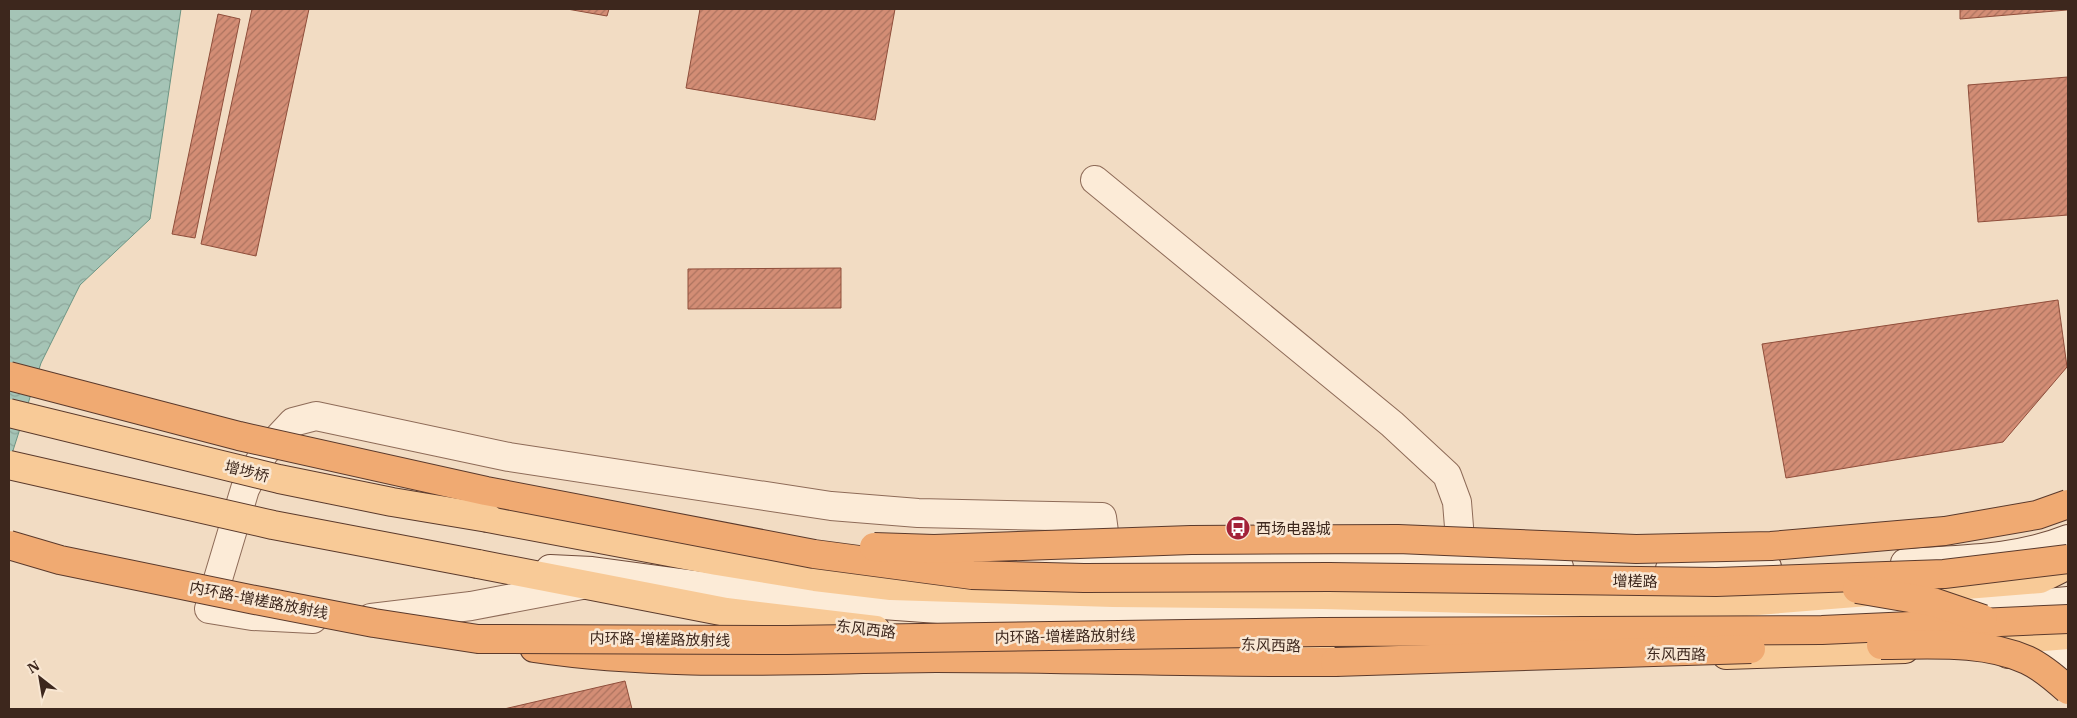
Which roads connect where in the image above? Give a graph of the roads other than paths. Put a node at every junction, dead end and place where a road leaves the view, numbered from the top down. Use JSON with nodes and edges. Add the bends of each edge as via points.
{"nodes":[{"id":1,"x":1095,"y":180,"type":"dead end"},
{"id":2,"x":9,"y":376,"type":"edge"},
{"id":3,"x":9,"y":413,"type":"edge"},
{"id":4,"x":9,"y":465,"type":"edge"},
{"id":5,"x":2068,"y":504,"type":"edge"},
{"id":6,"x":2068,"y":540,"type":"edge"},
{"id":7,"x":759,"y":543,"type":"junction"},
{"id":8,"x":9,"y":546,"type":"edge"},
{"id":9,"x":2068,"y":559,"type":"edge"},
{"id":10,"x":1108,"y":562,"type":"junction"},
{"id":11,"x":478,"y":564,"type":"junction"},
{"id":12,"x":1462,"y":564,"type":"junction"},
{"id":13,"x":2068,"y":565,"type":"edge"},
{"id":14,"x":2068,"y":575,"type":"edge"},
{"id":15,"x":2040,"y":579,"type":"junction"},
{"id":16,"x":1716,"y":582,"type":"junction"},
{"id":17,"x":582,"y":585,"type":"junction"},
{"id":18,"x":891,"y":586,"type":"junction"},
{"id":19,"x":1398,"y":597,"type":"junction"},
{"id":20,"x":2068,"y":601,"type":"edge"},
{"id":21,"x":2068,"y":610,"type":"edge"},
{"id":22,"x":1741,"y":618,"type":"junction"},
{"id":23,"x":2068,"y":619,"type":"edge"},
{"id":24,"x":1314,"y":623,"type":"junction"},
{"id":25,"x":2068,"y":635,"type":"edge"},
{"id":26,"x":478,"y":639,"type":"junction"},
{"id":27,"x":1392,"y":648,"type":"junction"},
{"id":28,"x":1879,"y":651,"type":"junction"},
{"id":29,"x":2060,"y":655,"type":"edge"},
{"id":30,"x":1742,"y":656,"type":"junction"},
{"id":31,"x":2068,"y":668,"type":"edge"},
{"id":32,"x":2068,"y":690,"type":"edge"}],
"edges":[{"from":1,"to":12,"type":"main road","via":[[1392,424],[1447,475],[1457,502]]},
{"from":2,"to":7,"type":"highway","bridge":true,"via":[[240,436],[382,468],[560,506]]},
{"from":3,"to":18,"type":"main road","name":"增埗桥","bridge":true,"via":[[279,479],[392,502],[718,561]]},
{"from":4,"to":11,"type":"main road","bridge":true,"via":[[273,525]]},
{"from":5,"to":7,"type":"highway","bridge":true,"via":[[2037,515],[1944,531],[1771,546],[1636,549],[1398,539],[1190,540],[934,548]]},
{"from":6,"to":12,"type":"main road","via":[[1996,557],[1852,566],[1658,569]]},
{"from":7,"to":16,"type":"highway","name":"增槎路","bridge":true,"via":[[814,554],[972,575]]},
{"from":8,"to":26,"type":"highway","name":"内环路-增槎路放射线","bridge":true,"via":[[60,560],[255,600]]},
{"from":9,"to":16,"type":"highway","name":"增槎路","bridge":true,"via":[[1944,574]]},
{"from":10,"to":12,"type":"main road","via":[[1292,560]]},
{"from":10,"to":17,"type":"main road","via":[[1102,518],[918,513],[831,506],[509,457],[316,416],[294,422],[264,453],[245,489],[209,609],[276,618],[330,620],[382,617],[471,606]]},
{"from":10,"to":18,"type":"main road","via":[[987,568]]},
{"from":11,"to":17,"type":"main road","name":"东风西路"},
{"from":11,"to":24,"type":"main road","via":[[592,571],[799,599],[957,610]]},
{"from":12,"to":19,"type":"main road"},
{"from":13,"to":15,"type":"main road"},
{"from":14,"to":15,"type":"main road"},
{"from":15,"to":19,"type":"main road","via":[[1733,603]]},
{"from":16,"to":31,"type":"highway","bridge":true,"via":[[1844,587],[1933,602],[2003,629]]},
{"from":17,"to":27,"type":"main road","name":"东风西路","via":[[726,612],[917,636]]},
{"from":18,"to":19,"type":"main road"},
{"from":20,"to":22,"type":"main road","via":[[1984,609]]},
{"from":21,"to":28,"type":"main road"},
{"from":22,"to":24,"type":"main road"},
{"from":22,"to":30,"type":"main road"},
{"from":23,"to":24,"type":"highway","bridge":true,"via":[[1822,630]]},
{"from":24,"to":26,"type":"highway","name":"内环路-增槎路放射线","bridge":true,"via":[[788,640]]},
{"from":24,"to":27,"type":"main road"},
{"from":25,"to":28,"type":"main road","name":"东风西路"},
{"from":26,"to":32,"type":"highway","bridge":true,"via":[[576,654],[773,662],[1070,658],[1335,662],[1870,645],[1965,646],[2000,650],[2028,661]]},
{"from":27,"to":30,"type":"main road","name":"东风西路"},
{"from":28,"to":29,"type":"main road"},
{"from":28,"to":30,"type":"main road","name":"东风西路"}]}
